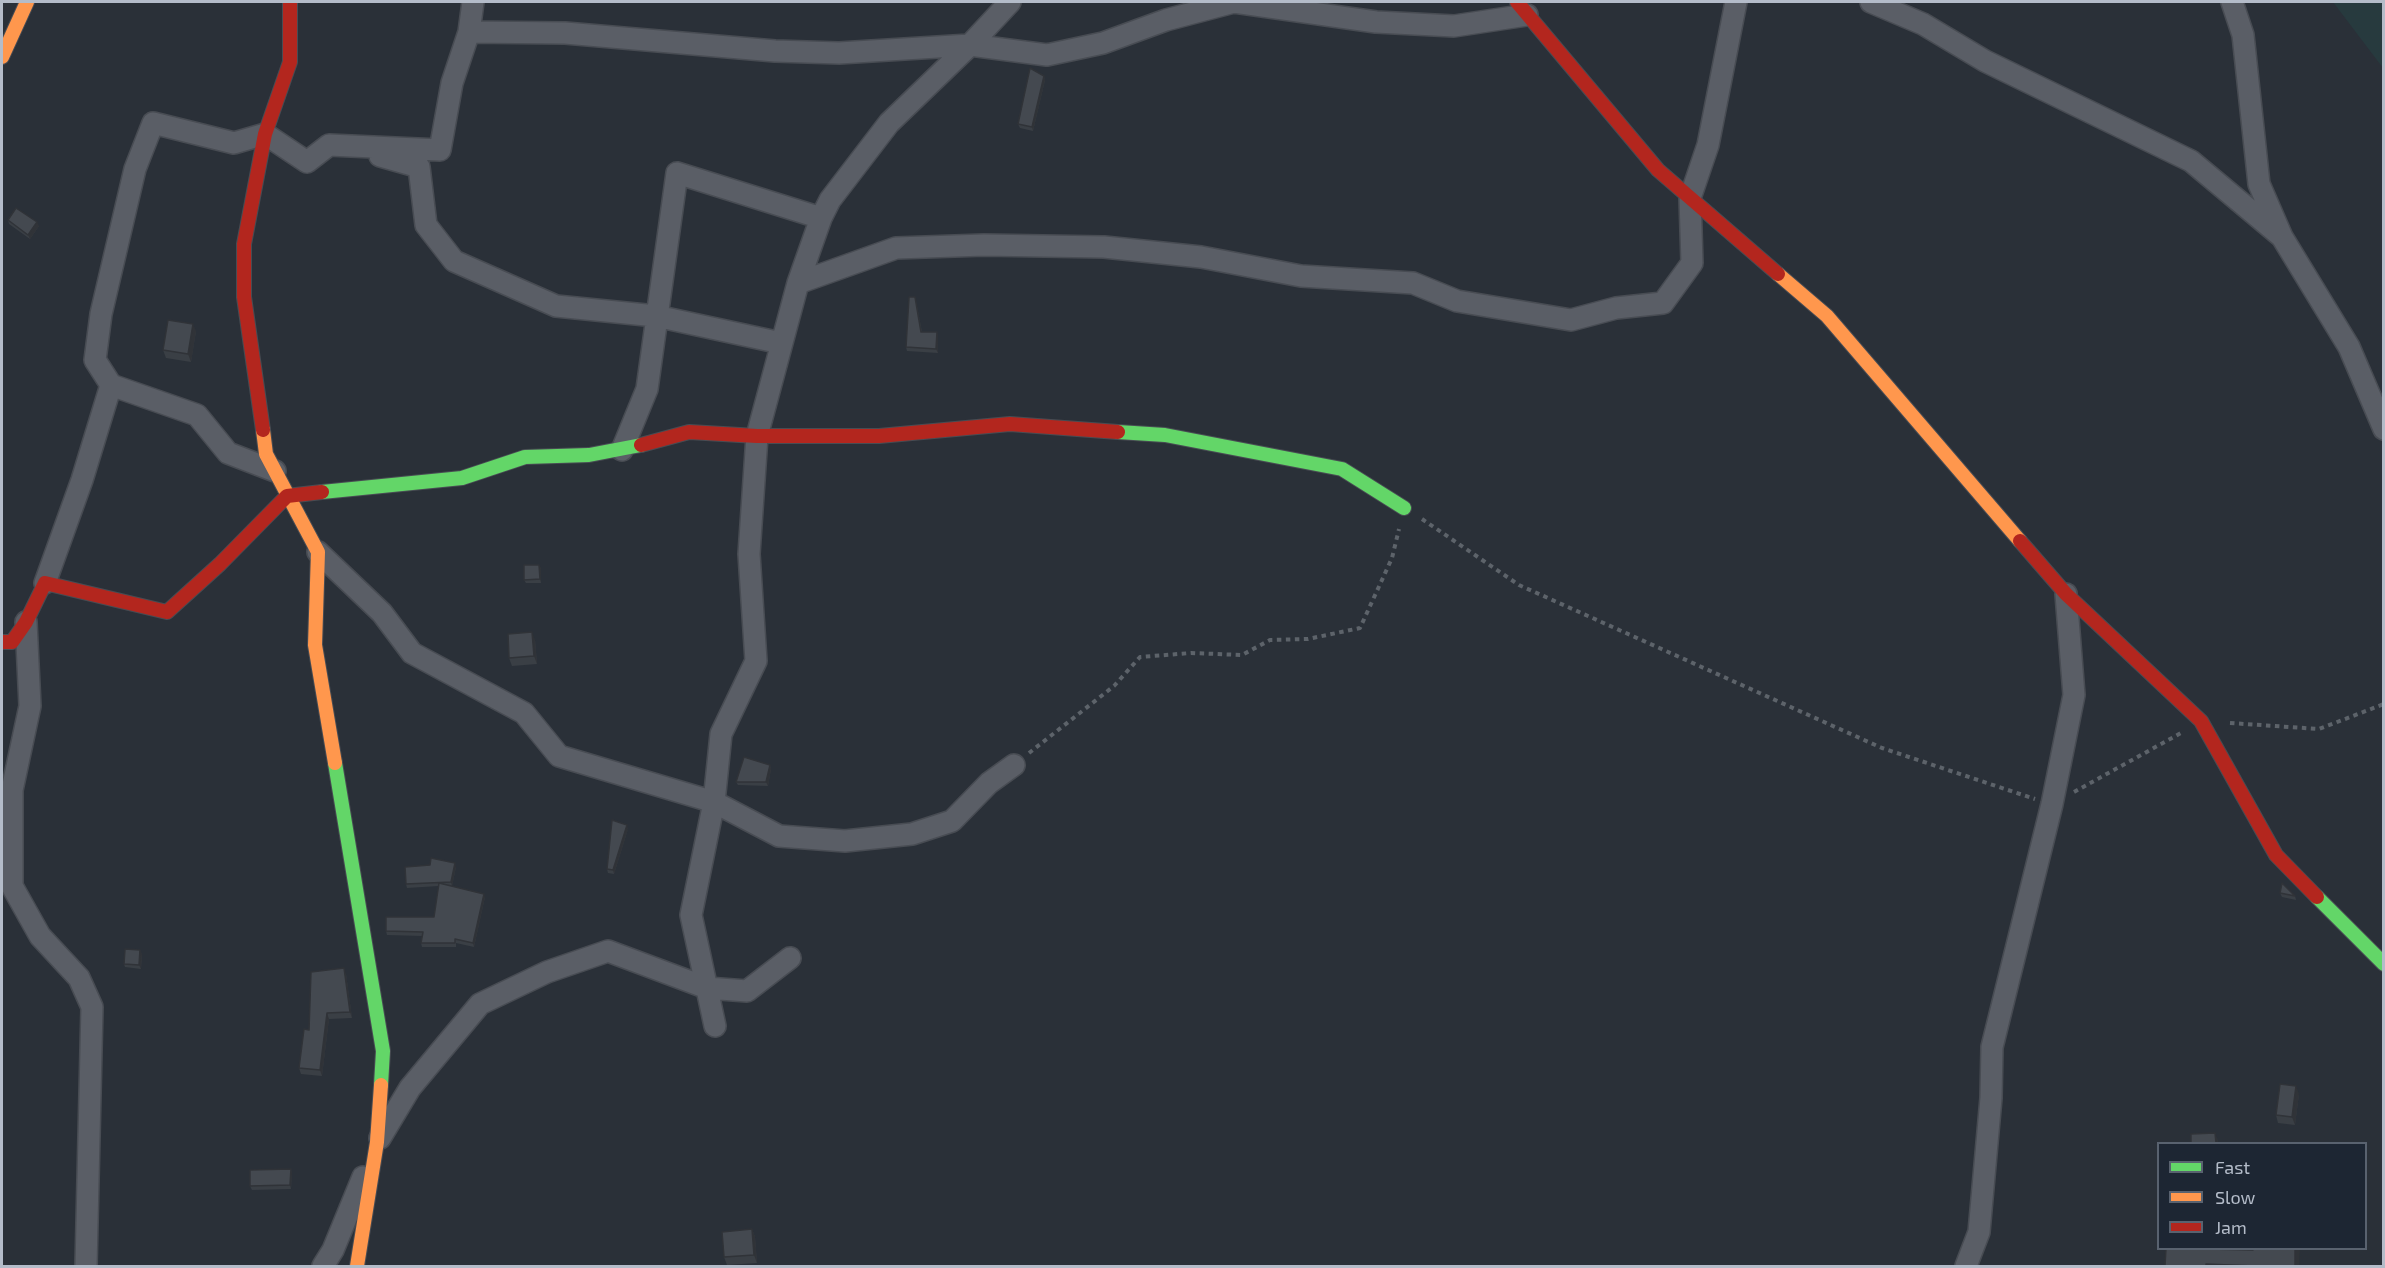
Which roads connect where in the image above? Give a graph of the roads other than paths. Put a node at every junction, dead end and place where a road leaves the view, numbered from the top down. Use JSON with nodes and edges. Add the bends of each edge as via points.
{"nodes":[{"id":1,"x":27,"y":2,"type":"edge"},
{"id":2,"x":290,"y":2,"type":"edge"},
{"id":3,"x":473,"y":2,"type":"edge"},
{"id":4,"x":1010,"y":2,"type":"edge"},
{"id":5,"x":1736,"y":2,"type":"edge"},
{"id":6,"x":1871,"y":2,"type":"edge"},
{"id":7,"x":2232,"y":2,"type":"edge"},
{"id":8,"x":1522,"y":8,"type":"edge"},
{"id":9,"x":469,"y":32,"type":"junction"},
{"id":10,"x":970,"y":45,"type":"junction"},
{"id":11,"x":2,"y":57,"type":"edge"},
{"id":12,"x":266,"y":134,"type":"junction"},
{"id":13,"x":329,"y":145,"type":"junction"},
{"id":14,"x":1690,"y":198,"type":"junction"},
{"id":15,"x":821,"y":218,"type":"junction"},
{"id":16,"x":2282,"y":237,"type":"junction"},
{"id":17,"x":798,"y":283,"type":"junction"},
{"id":18,"x":656,"y":316,"type":"junction"},
{"id":19,"x":781,"y":343,"type":"junction"},
{"id":20,"x":111,"y":385,"type":"junction"},
{"id":21,"x":2384,"y":429,"type":"edge"},
{"id":22,"x":757,"y":436,"type":"junction"},
{"id":23,"x":622,"y":450,"type":"junction"},
{"id":24,"x":275,"y":471,"type":"junction"},
{"id":25,"x":288,"y":496,"type":"junction"},
{"id":26,"x":1404,"y":508,"type":"road end"},
{"id":27,"x":318,"y":552,"type":"junction"},
{"id":28,"x":45,"y":583,"type":"junction"},
{"id":29,"x":2066,"y":594,"type":"junction"},
{"id":30,"x":26,"y":622,"type":"junction"},
{"id":31,"x":2,"y":642,"type":"edge"},
{"id":32,"x":1014,"y":765,"type":"road end"},
{"id":33,"x":714,"y":802,"type":"junction"},
{"id":34,"x":790,"y":958,"type":"dead end"},
{"id":35,"x":2384,"y":964,"type":"edge"},
{"id":36,"x":707,"y":988,"type":"junction"},
{"id":37,"x":715,"y":1026,"type":"dead end"},
{"id":38,"x":377,"y":1142,"type":"junction"},
{"id":39,"x":86,"y":1266,"type":"edge"},
{"id":40,"x":322,"y":1266,"type":"edge"},
{"id":41,"x":357,"y":1266,"type":"edge"},
{"id":42,"x":1966,"y":1266,"type":"edge"}],
"edges":[{"from":1,"to":11,"type":"street"},
{"from":2,"to":12,"type":"street","via":[[290,62]]},
{"from":3,"to":9,"type":"street"},
{"from":4,"to":10,"type":"street"},
{"from":5,"to":14,"type":"street","via":[[1708,145]]},
{"from":6,"to":16,"type":"street","via":[[1923,24],[1985,61],[2191,161]]},
{"from":7,"to":16,"type":"street","via":[[2243,35],[2259,184]]},
{"from":8,"to":10,"type":"street","via":[[1454,26],[1355,20],[1234,2],[1166,20],[1103,43],[1047,55]]},
{"from":8,"to":14,"type":"street","via":[[1658,170]]},
{"from":9,"to":10,"type":"street","via":[[565,33],[776,51]]},
{"from":9,"to":13,"type":"street","via":[[452,83],[440,150]]},
{"from":10,"to":15,"type":"street","via":[[889,123],[830,200]]},
{"from":12,"to":13,"type":"street","via":[[307,162]]},
{"from":12,"to":20,"type":"street","via":[[234,143],[153,123],[135,169],[101,314],[95,360]]},
{"from":12,"to":24,"type":"street","via":[[244,244],[244,297],[266,454]]},
{"from":13,"to":18,"type":"street","via":[[419,167],[426,225],[454,261],[556,306]]},
{"from":14,"to":17,"type":"street","via":[[1692,263],[1663,303],[1616,308],[1571,320],[1457,301],[1413,283],[1301,276],[1201,257],[1104,247],[896,248]]},
{"from":14,"to":29,"type":"street","via":[[1827,316]]},
{"from":15,"to":17,"type":"street"},
{"from":15,"to":18,"type":"street","via":[[677,173]]},
{"from":16,"to":21,"type":"street","via":[[2349,347]]},
{"from":17,"to":19,"type":"street"},
{"from":18,"to":19,"type":"street"},
{"from":18,"to":23,"type":"street","via":[[646,389]]},
{"from":19,"to":22,"type":"street"},
{"from":20,"to":24,"type":"street","via":[[197,415],[228,453]]},
{"from":20,"to":28,"type":"street"},
{"from":22,"to":23,"type":"street","via":[[689,432]]},
{"from":22,"to":26,"type":"street","via":[[879,436],[1010,424],[1165,435],[1342,469]]},
{"from":22,"to":33,"type":"street","via":[[749,554],[756,661],[721,734]]},
{"from":23,"to":25,"type":"street","via":[[525,457],[462,478]]},
{"from":24,"to":25,"type":"street"},
{"from":25,"to":27,"type":"street"},
{"from":25,"to":28,"type":"street","via":[[167,612]]},
{"from":27,"to":33,"type":"street","via":[[382,613],[412,653],[524,713],[559,756]]},
{"from":27,"to":38,"type":"street","via":[[315,645],[383,1051]]},
{"from":28,"to":30,"type":"street"},
{"from":29,"to":35,"type":"street","via":[[2201,721],[2276,855]]},
{"from":29,"to":42,"type":"street","via":[[2074,695],[2052,804],[1992,1047],[1979,1232]]},
{"from":30,"to":31,"type":"street","via":[[12,642]]},
{"from":30,"to":39,"type":"street","via":[[30,706],[12,790],[12,886],[40,936],[79,978],[92,1007]]},
{"from":32,"to":33,"type":"street","via":[[989,783],[952,821],[912,834],[845,841],[779,836]]},
{"from":33,"to":36,"type":"street","via":[[691,915]]},
{"from":34,"to":36,"type":"street","via":[[747,991]]},
{"from":36,"to":37,"type":"street"},
{"from":36,"to":38,"type":"street","via":[[608,951],[537,977],[480,1004],[410,1088]]},
{"from":38,"to":40,"type":"street","via":[[333,1250]]},
{"from":38,"to":41,"type":"street"}]}
